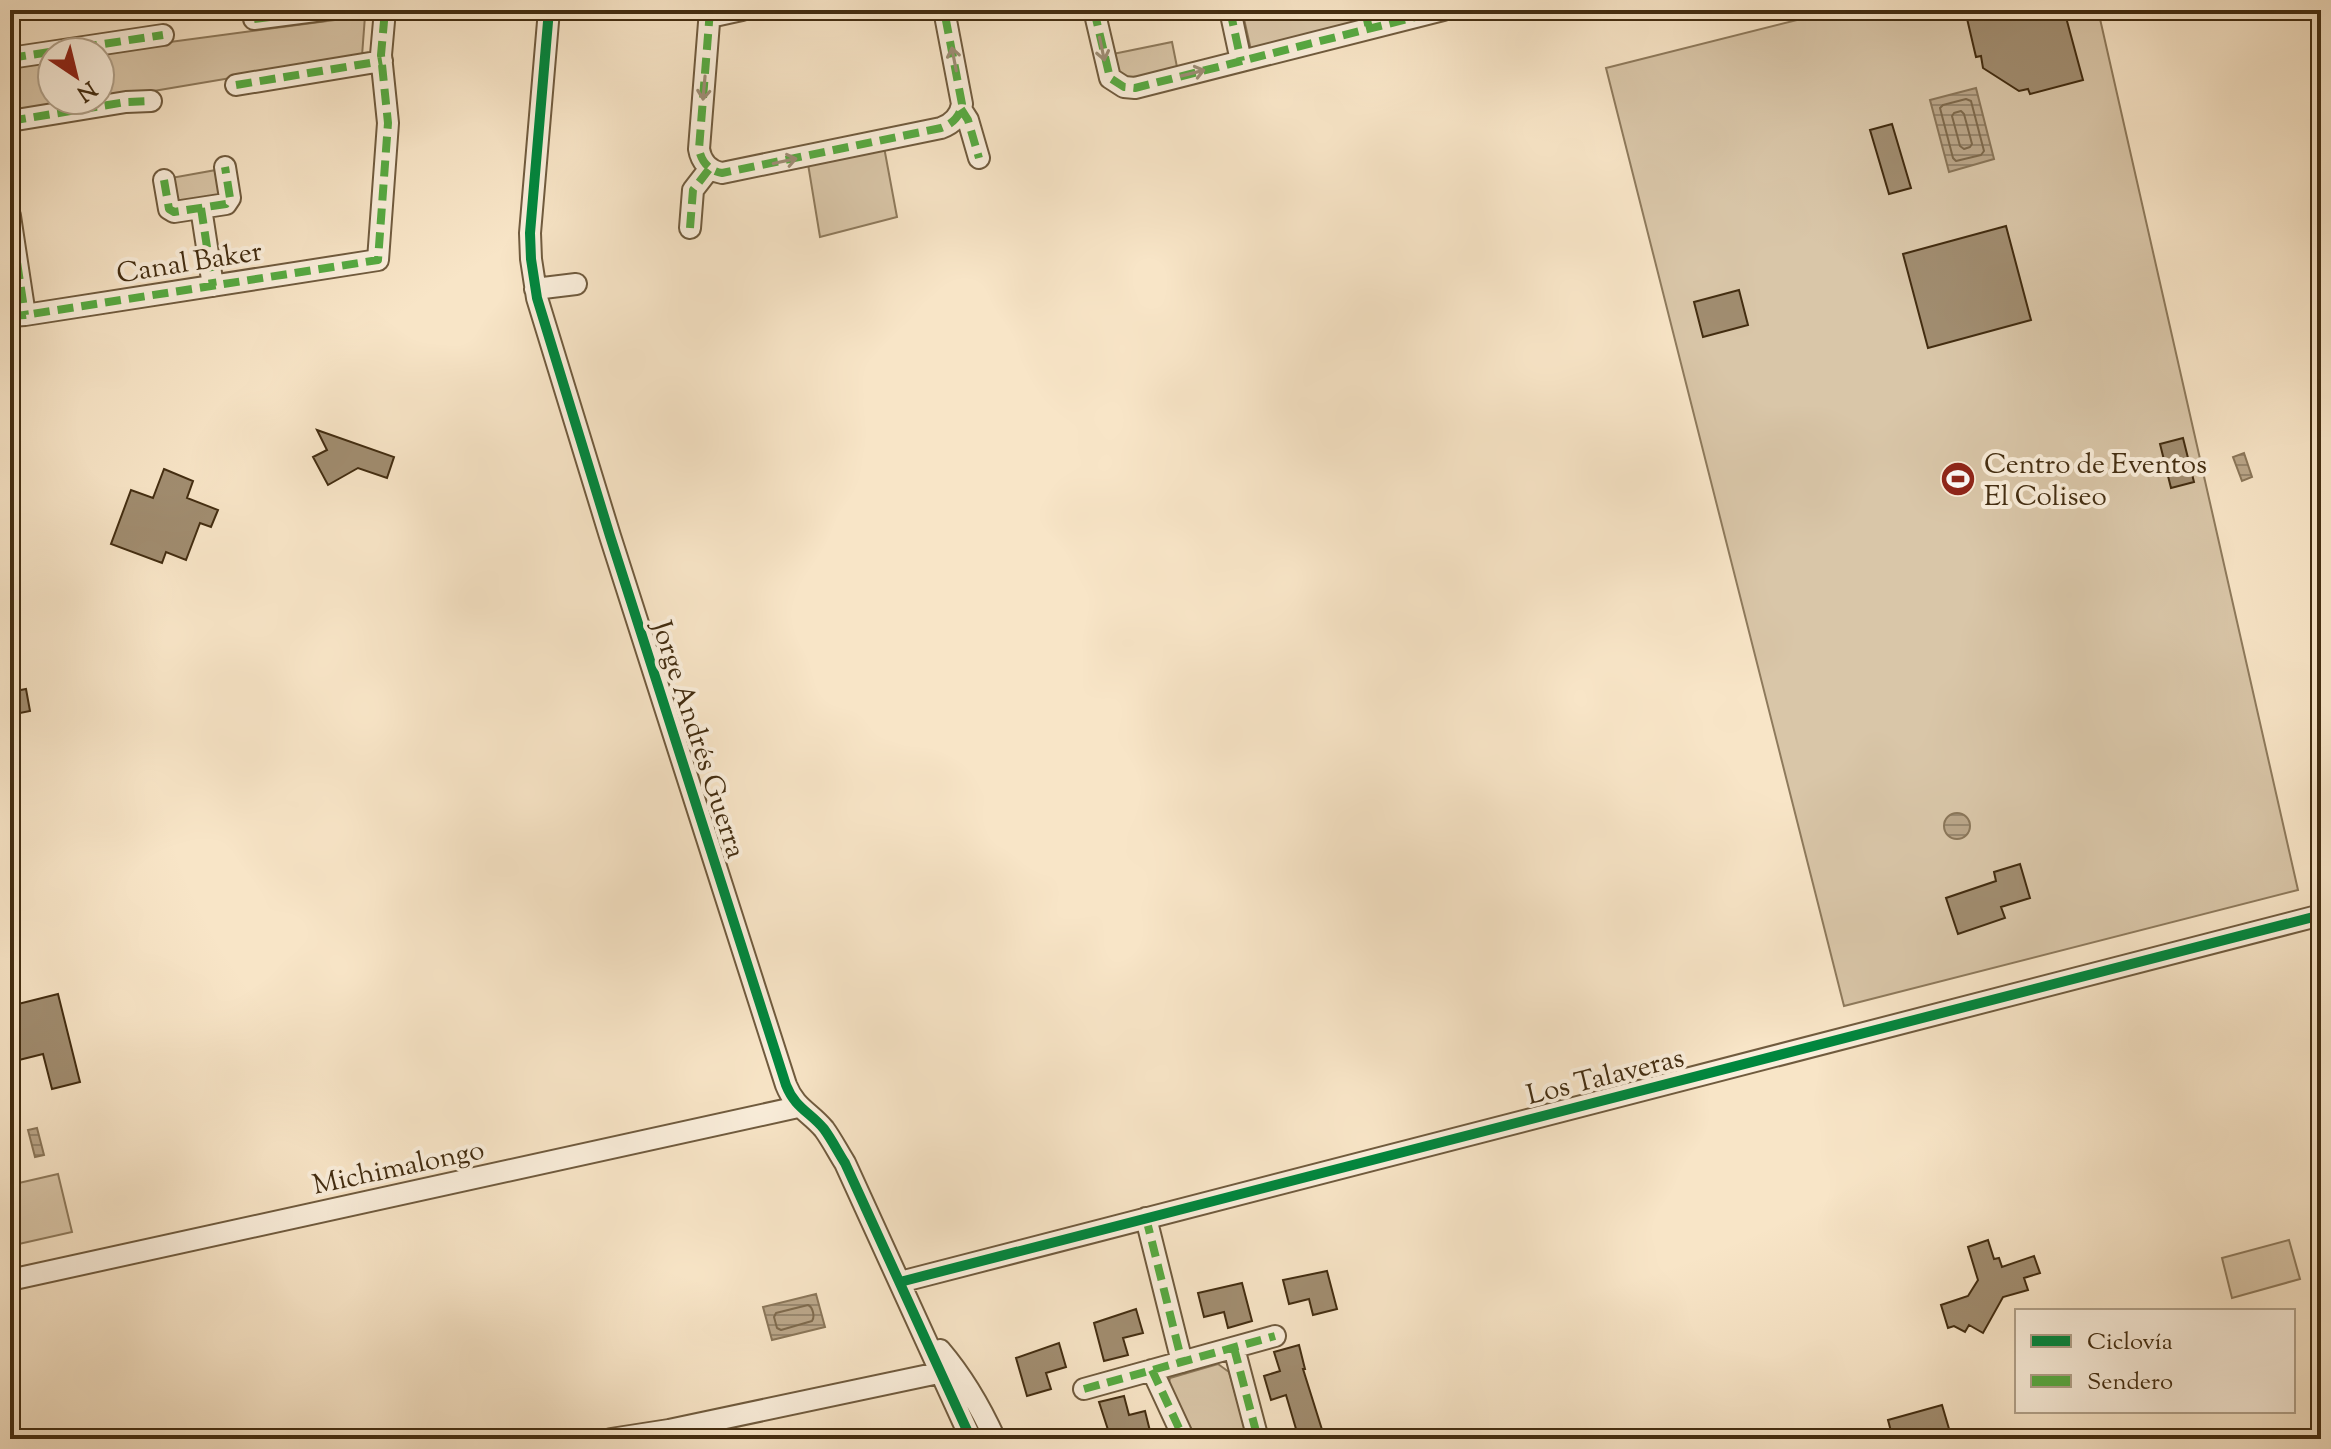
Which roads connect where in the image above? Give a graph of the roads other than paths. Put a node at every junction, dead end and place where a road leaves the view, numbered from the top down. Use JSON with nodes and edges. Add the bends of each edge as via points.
{"nodes":[{"id":1,"x":323,"y":10,"type":"edge"},
{"id":2,"x":385,"y":10,"type":"edge"},
{"id":3,"x":549,"y":10,"type":"edge"},
{"id":4,"x":742,"y":10,"type":"edge"},
{"id":5,"x":944,"y":10,"type":"edge"},
{"id":6,"x":1094,"y":10,"type":"edge"},
{"id":7,"x":1230,"y":10,"type":"edge"},
{"id":8,"x":1443,"y":10,"type":"edge"},
{"id":9,"x":710,"y":14,"type":"edge"},
{"id":10,"x":254,"y":19,"type":"dead end"},
{"id":11,"x":1367,"y":20,"type":"edge"},
{"id":12,"x":163,"y":35,"type":"dead end"},
{"id":13,"x":10,"y":58,"type":"edge"},
{"id":14,"x":382,"y":61,"type":"junction"},
{"id":15,"x":1241,"y":61,"type":"junction"},
{"id":16,"x":236,"y":85,"type":"dead end"},
{"id":17,"x":151,"y":101,"type":"dead end"},
{"id":18,"x":961,"y":109,"type":"junction"},
{"id":19,"x":10,"y":121,"type":"edge"},
{"id":20,"x":979,"y":158,"type":"dead end"},
{"id":21,"x":225,"y":167,"type":"dead end"},
{"id":22,"x":710,"y":168,"type":"junction"},
{"id":23,"x":164,"y":180,"type":"dead end"},
{"id":24,"x":201,"y":208,"type":"junction"},
{"id":25,"x":10,"y":216,"type":"edge"},
{"id":26,"x":690,"y":228,"type":"dead end"},
{"id":27,"x":576,"y":284,"type":"dead end"},
{"id":28,"x":213,"y":286,"type":"junction"},
{"id":29,"x":535,"y":289,"type":"junction"},
{"id":30,"x":18,"y":316,"type":"edge"},
{"id":31,"x":2321,"y":915,"type":"edge"},
{"id":32,"x":798,"y":1107,"type":"junction"},
{"id":33,"x":1146,"y":1218,"type":"junction"},
{"id":34,"x":10,"y":1280,"type":"edge"},
{"id":35,"x":900,"y":1282,"type":"junction"},
{"id":36,"x":920,"y":1325,"type":"junction"},
{"id":37,"x":1275,"y":1336,"type":"dead end"},
{"id":38,"x":1234,"y":1348,"type":"junction"},
{"id":39,"x":1182,"y":1362,"type":"junction"},
{"id":40,"x":1152,"y":1370,"type":"junction"},
{"id":41,"x":943,"y":1372,"type":"junction"},
{"id":42,"x":1084,"y":1389,"type":"dead end"},
{"id":43,"x":611,"y":1439,"type":"edge"},
{"id":44,"x":971,"y":1439,"type":"edge"},
{"id":45,"x":995,"y":1439,"type":"edge"},
{"id":46,"x":1184,"y":1439,"type":"edge"},
{"id":47,"x":1258,"y":1439,"type":"edge"}],
"edges":[{"from":1,"to":10,"type":"street"},
{"from":2,"to":14,"type":"street"},
{"from":3,"to":29,"type":"street","name":"Jorge Andrés Guerra","via":[[530,233]]},
{"from":4,"to":9,"type":"street"},
{"from":18,"to":5,"type":"street","one_way":true},
{"from":6,"to":15,"type":"street","one_way":true,"via":[[1107,72],[1124,87]]},
{"from":7,"to":15,"type":"street"},
{"from":8,"to":11,"type":"street"},
{"from":9,"to":22,"type":"street","one_way":true,"via":[[699,149]]},
{"from":11,"to":15,"type":"street"},
{"from":12,"to":13,"type":"street"},
{"from":14,"to":16,"type":"street"},
{"from":14,"to":28,"type":"street","name":"Canal Baker","via":[[388,123],[378,260]]},
{"from":17,"to":19,"type":"street"},
{"from":18,"to":20,"type":"street"},
{"from":22,"to":18,"type":"street","one_way":true,"via":[[727,173],[941,128]]},
{"from":21,"to":24,"type":"street","via":[[230,198],[226,204]]},
{"from":22,"to":26,"type":"street","via":[[693,190]]},
{"from":23,"to":24,"type":"street","via":[[169,209]]},
{"from":24,"to":28,"type":"street"},
{"from":25,"to":30,"type":"street"},
{"from":27,"to":29,"type":"street"},
{"from":28,"to":30,"type":"street","name":"Canal Baker"},
{"from":29,"to":32,"type":"street","name":"Jorge Andrés Guerra","via":[[786,1085]]},
{"from":31,"to":33,"type":"street","name":"Los Talaveras"},
{"from":32,"to":34,"type":"street","name":"Michimalongo"},
{"from":32,"to":35,"type":"street","name":"Jorge Andrés Guerra","via":[[833,1144]]},
{"from":33,"to":35,"type":"street","name":"Los Talaveras"},
{"from":33,"to":39,"type":"street"},
{"from":35,"to":36,"type":"street","name":"Jorge Andrés Guerra"},
{"from":36,"to":41,"type":"street","name":"Jorge Andrés Guerra"},
{"from":36,"to":45,"type":"street","name":"Jorge Andrés Guerra","via":[[959,1372]]},
{"from":37,"to":38,"type":"street"},
{"from":38,"to":39,"type":"street"},
{"from":38,"to":47,"type":"street"},
{"from":39,"to":40,"type":"street"},
{"from":40,"to":42,"type":"street"},
{"from":40,"to":46,"type":"street"},
{"from":41,"to":43,"type":"street"},
{"from":41,"to":44,"type":"street","name":"Jorge Andrés Guerra"}]}
